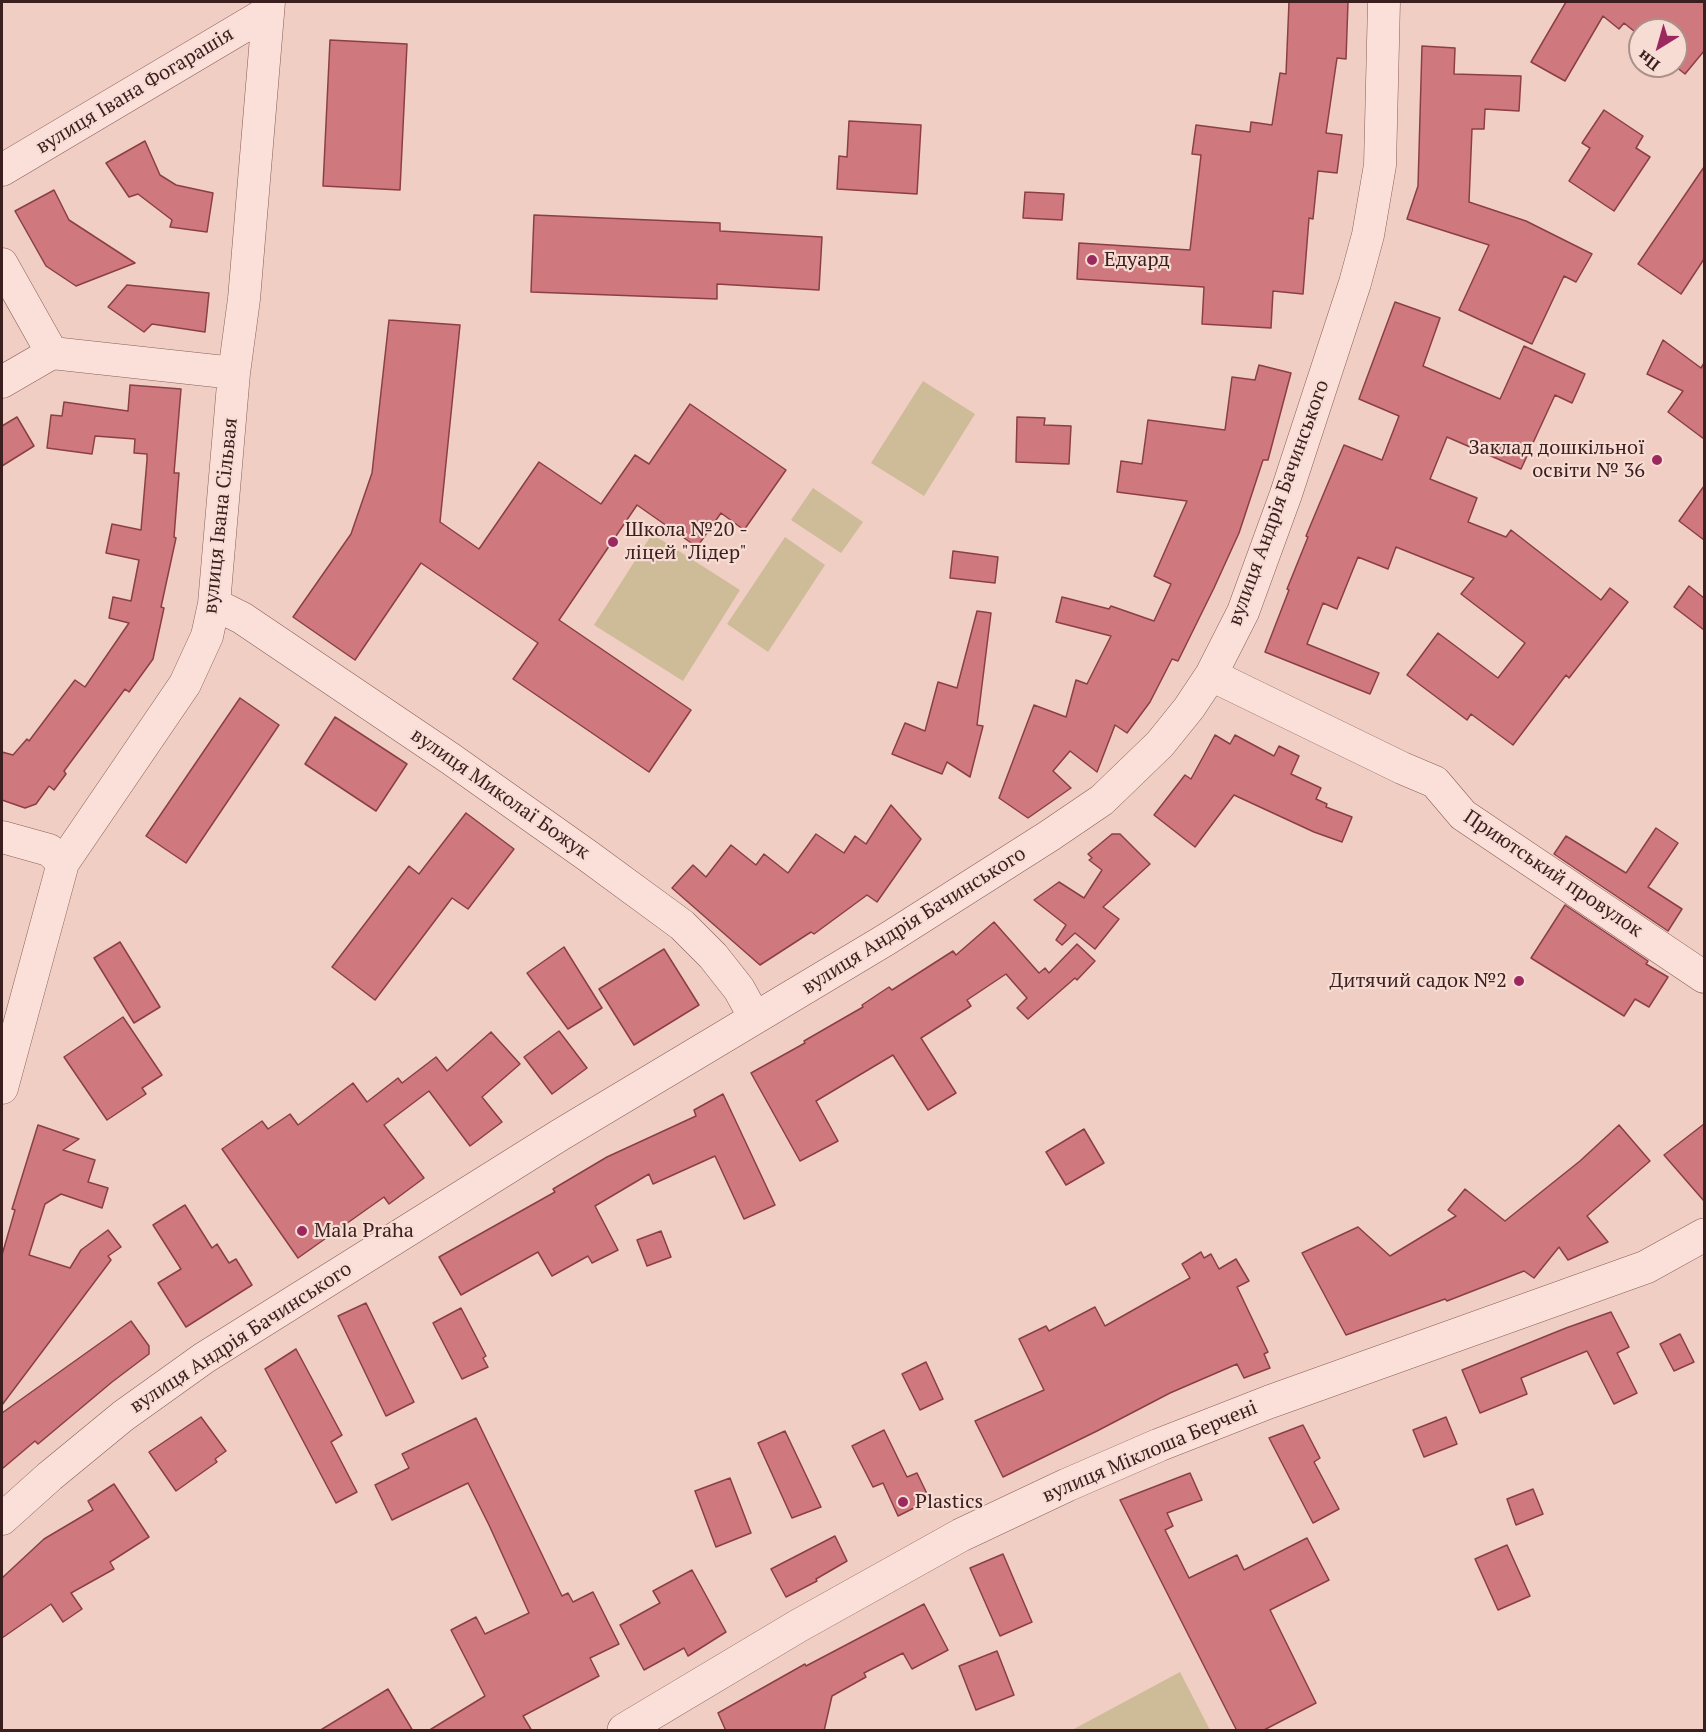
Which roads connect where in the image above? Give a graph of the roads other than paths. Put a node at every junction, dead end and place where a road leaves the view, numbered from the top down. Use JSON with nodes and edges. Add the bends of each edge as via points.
{"nodes":[{"id":1,"x":1384,"y":2,"type":"edge"},
{"id":2,"x":268,"y":7,"type":"edge"},
{"id":3,"x":2,"y":170,"type":"edge"},
{"id":4,"x":2,"y":264,"type":"edge"},
{"id":5,"x":52,"y":353,"type":"junction"},
{"id":6,"x":234,"y":373,"type":"junction"},
{"id":7,"x":2,"y":382,"type":"edge"},
{"id":8,"x":214,"y":604,"type":"junction"},
{"id":9,"x":1211,"y":675,"type":"junction"},
{"id":10,"x":2,"y":837,"type":"edge"},
{"id":11,"x":63,"y":863,"type":"junction"},
{"id":12,"x":1704,"y":976,"type":"edge"},
{"id":13,"x":755,"y":1018,"type":"junction"},
{"id":14,"x":2,"y":1088,"type":"edge"},
{"id":15,"x":1704,"y":1235,"type":"edge"},
{"id":16,"x":2,"y":1519,"type":"edge"},
{"id":17,"x":624,"y":1731,"type":"edge"}],
"edges":[{"from":1,"to":9,"type":"street","name":"вулиця Андрія Бачинського","via":[[1380,165],[1368,236],[1286,494],[1243,612]]},
{"from":2,"to":3,"type":"street","name":"вулиця Івана Фогарашія"},
{"from":2,"to":6,"type":"street","name":"вулиця Івана Сільвая","via":[[244,299]]},
{"from":4,"to":5,"type":"street"},
{"from":5,"to":6,"type":"street"},
{"from":5,"to":7,"type":"street"},
{"from":6,"to":8,"type":"street","name":"вулиця Івана Сільвая"},
{"from":8,"to":11,"type":"street","name":"вулиця Івана Сільвая","via":[[207,636],[185,684]]},
{"from":8,"to":13,"type":"street","name":"вулиця Миколаї Божук","via":[[242,618],[451,759],[682,926],[713,956]]},
{"from":9,"to":12,"type":"street","name":"Приютський провулок","via":[[1435,782],[1463,815]]},
{"from":9,"to":13,"type":"street","name":"вулиця Андрія Бачинського","via":[[1160,744],[1102,800],[887,939]]},
{"from":10,"to":11,"type":"street","via":[[49,850]]},
{"from":11,"to":14,"type":"street","name":"вулиця Івана Сільвая"},
{"from":13,"to":16,"type":"street","name":"вулиця Андрія Бачинського","via":[[204,1358],[123,1416]]},
{"from":15,"to":17,"type":"street","name":"вулиця Міклоша Берчені","via":[[1646,1268],[1269,1402],[1067,1485],[940,1546]]}]}
